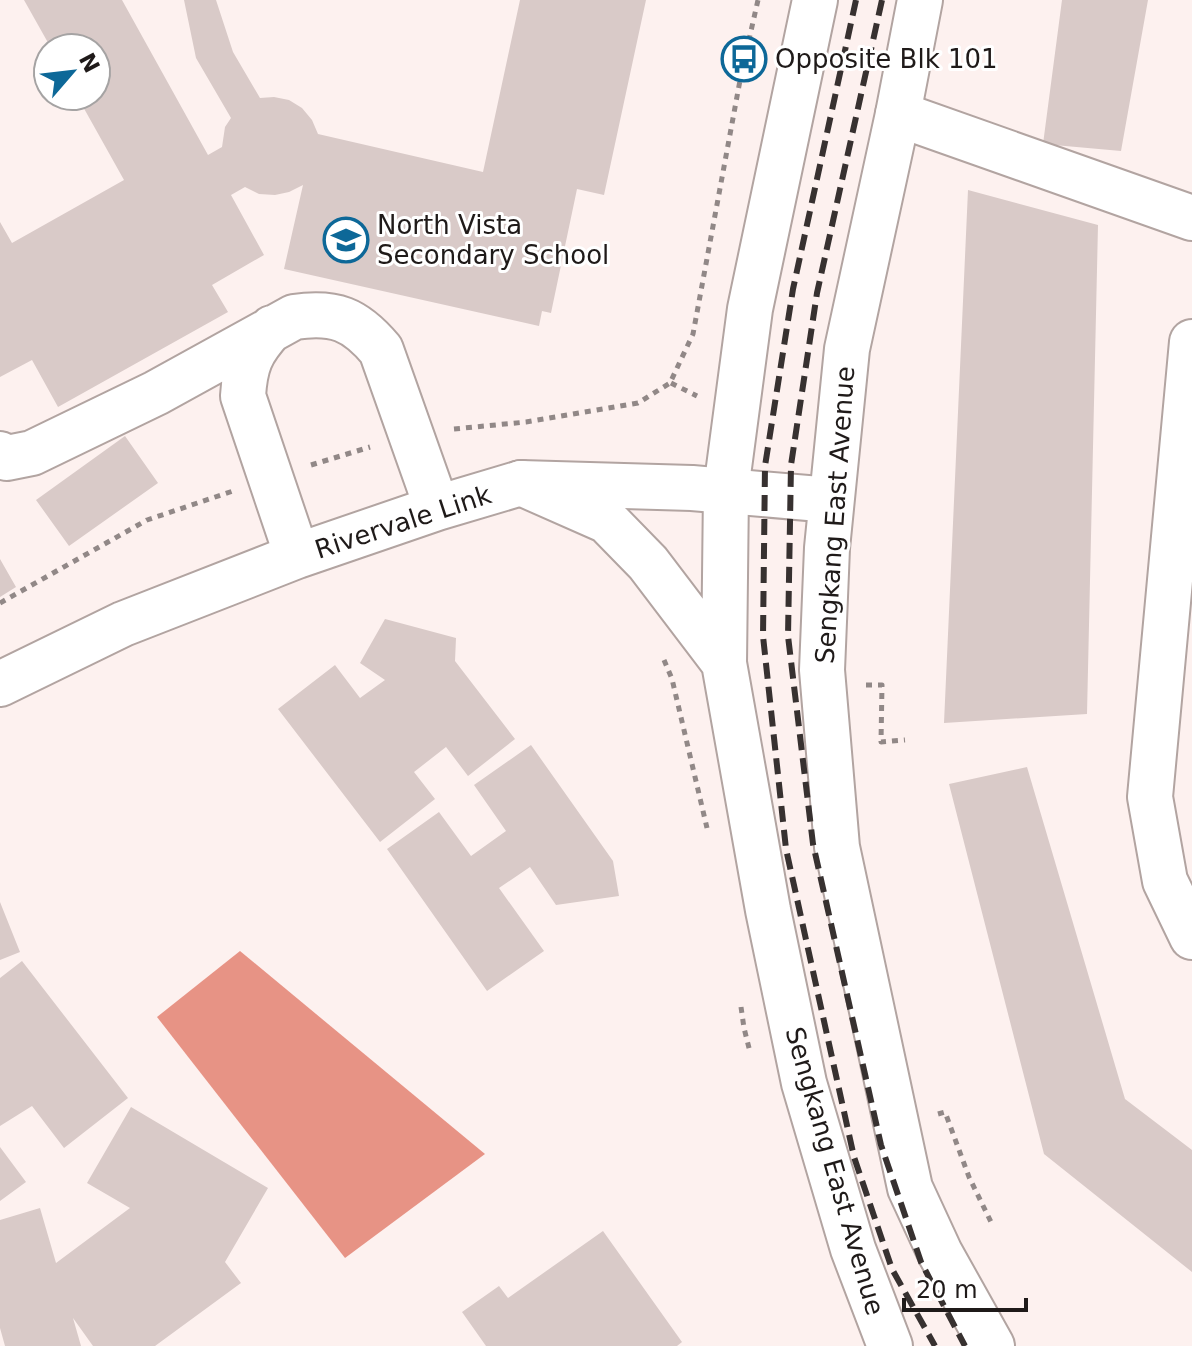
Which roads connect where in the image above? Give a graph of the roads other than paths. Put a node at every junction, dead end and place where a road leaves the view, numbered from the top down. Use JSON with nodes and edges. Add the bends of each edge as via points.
{"nodes":[{"id":1,"x":815,"y":0,"type":"edge"},
{"id":2,"x":920,"y":0,"type":"edge"},
{"id":3,"x":898,"y":114,"type":"junction"},
{"id":4,"x":1192,"y":218,"type":"edge"},
{"id":5,"x":272,"y":328,"type":"junction"},
{"id":6,"x":1192,"y":342,"type":"edge"},
{"id":7,"x":0,"y":454,"type":"edge"},
{"id":8,"x":521,"y":483,"type":"junction"},
{"id":9,"x":726,"y":490,"type":"junction"},
{"id":10,"x":831,"y":500,"type":"junction"},
{"id":11,"x":437,"y":508,"type":"junction"},
{"id":12,"x":297,"y":556,"type":"junction"},
{"id":13,"x":724,"y":663,"type":"junction"},
{"id":14,"x":0,"y":684,"type":"edge"},
{"id":15,"x":1192,"y":937,"type":"edge"},
{"id":16,"x":890,"y":1346,"type":"edge"},
{"id":17,"x":992,"y":1346,"type":"edge"}],
"edges":[{"from":1,"to":9,"type":"main road","name":"Sengkang East Avenue","via":[[750,309]]},
{"from":2,"to":3,"type":"main road","name":"Sengkang East Avenue"},
{"from":3,"to":4,"type":"main road"},
{"from":3,"to":10,"type":"main road","name":"Sengkang East Avenue","via":[[847,349]]},
{"from":5,"to":7,"type":"main road","via":[[156,393],[32,453],[7,458]]},
{"from":5,"to":11,"type":"main road","via":[[319,313],[344,318],[365,331],[381,350]]},
{"from":5,"to":12,"type":"main road","via":[[255,347],[245,371],[243,396]]},
{"from":6,"to":15,"type":"main road","via":[[1150,797],[1165,881]]},
{"from":8,"to":9,"type":"main road","name":"Rivervale Link"},
{"from":8,"to":11,"type":"main road","name":"Rivervale Link"},
{"from":8,"to":13,"type":"main road","via":[[607,521],[648,563]]},
{"from":9,"to":10,"type":"main road","name":"Rivervale Link"},
{"from":9,"to":13,"type":"main road","name":"Sengkang East Avenue"},
{"from":10,"to":17,"type":"main road","name":"Sengkang East Avenue","via":[[822,670],[837,847],[910,1188]]},
{"from":11,"to":12,"type":"main road","name":"Rivervale Link"},
{"from":12,"to":14,"type":"main road","name":"Rivervale Link","via":[[123,624]]},
{"from":13,"to":16,"type":"main road","name":"Sengkang East Avenue","via":[[804,1083],[853,1249]]}]}
